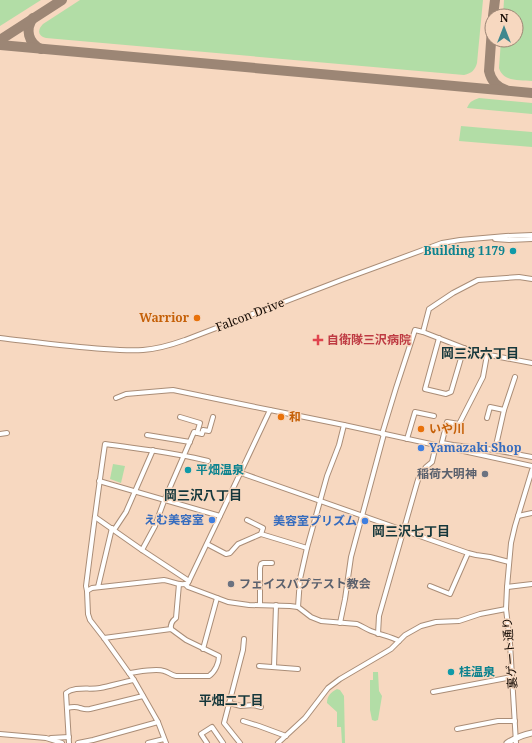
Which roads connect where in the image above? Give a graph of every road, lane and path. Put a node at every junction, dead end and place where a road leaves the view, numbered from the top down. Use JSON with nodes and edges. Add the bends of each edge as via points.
{"nodes":[{"id":1,"x":532,"y":234,"type":"edge"},
{"id":2,"x":485,"y":238,"type":"junction"},
{"id":3,"x":532,"y":239,"type":"edge"},
{"id":4,"x":532,"y":279,"type":"edge"},
{"id":5,"x":423,"y":332,"type":"junction"},
{"id":6,"x":439,"y":338,"type":"junction"},
{"id":7,"x":0,"y":339,"type":"edge"},
{"id":8,"x":464,"y":348,"type":"junction"},
{"id":9,"x":487,"y":355,"type":"junction"},
{"id":10,"x":532,"y":363,"type":"edge"},
{"id":11,"x":515,"y":377,"type":"dead end"},
{"id":12,"x":116,"y":398,"type":"dead end"},
{"id":13,"x":270,"y":410,"type":"junction"},
{"id":14,"x":504,"y":410,"type":"junction"},
{"id":15,"x":434,"y":416,"type":"dead end"},
{"id":16,"x":180,"y":417,"type":"dead end"},
{"id":17,"x":213,"y":417,"type":"dead end"},
{"id":18,"x":487,"y":418,"type":"dead end"},
{"id":19,"x":344,"y":425,"type":"junction"},
{"id":20,"x":7,"y":433,"type":"dead end"},
{"id":21,"x":197,"y":433,"type":"junction"},
{"id":22,"x":0,"y":434,"type":"edge"},
{"id":23,"x":383,"y":434,"type":"junction"},
{"id":24,"x":147,"y":435,"type":"dead end"},
{"id":25,"x":407,"y":439,"type":"junction"},
{"id":26,"x":190,"y":442,"type":"junction"},
{"id":27,"x":436,"y":445,"type":"junction"},
{"id":28,"x":442,"y":445,"type":"junction"},
{"id":29,"x":153,"y":450,"type":"junction"},
{"id":30,"x":495,"y":450,"type":"junction"},
{"id":31,"x":184,"y":456,"type":"junction"},
{"id":32,"x":532,"y":457,"type":"edge"},
{"id":33,"x":208,"y":461,"type":"dead end"},
{"id":34,"x":532,"y":466,"type":"edge"},
{"id":35,"x":532,"y":470,"type":"edge"},
{"id":36,"x":241,"y":473,"type":"junction"},
{"id":37,"x":99,"y":481,"type":"junction"},
{"id":38,"x":135,"y":491,"type":"junction"},
{"id":39,"x":164,"y":501,"type":"junction"},
{"id":40,"x":321,"y":501,"type":"junction"},
{"id":41,"x":532,"y":513,"type":"edge"},
{"id":42,"x":362,"y":515,"type":"junction"},
{"id":43,"x":220,"y":516,"type":"junction"},
{"id":44,"x":518,"y":516,"type":"junction"},
{"id":45,"x":95,"y":517,"type":"junction"},
{"id":46,"x":247,"y":520,"type":"dead end"},
{"id":47,"x":113,"y":529,"type":"junction"},
{"id":48,"x":403,"y":530,"type":"junction"},
{"id":49,"x":261,"y":534,"type":"junction"},
{"id":50,"x":207,"y":544,"type":"junction"},
{"id":51,"x":307,"y":548,"type":"junction"},
{"id":52,"x":142,"y":550,"type":"junction"},
{"id":53,"x":468,"y":553,"type":"junction"},
{"id":54,"x":509,"y":562,"type":"junction"},
{"id":55,"x":272,"y":563,"type":"dead end"},
{"id":56,"x":189,"y":580,"type":"junction"},
{"id":57,"x":179,"y":584,"type":"junction"},
{"id":58,"x":185,"y":584,"type":"junction"},
{"id":59,"x":532,"y":584,"type":"edge"},
{"id":60,"x":430,"y":586,"type":"dead end"},
{"id":61,"x":98,"y":587,"type":"junction"},
{"id":62,"x":507,"y":587,"type":"junction"},
{"id":63,"x":87,"y":590,"type":"junction"},
{"id":64,"x":217,"y":598,"type":"junction"},
{"id":65,"x":260,"y":605,"type":"junction"},
{"id":66,"x":276,"y":605,"type":"junction"},
{"id":67,"x":298,"y":607,"type":"junction"},
{"id":68,"x":506,"y":609,"type":"junction"},
{"id":69,"x":340,"y":623,"type":"junction"},
{"id":70,"x":171,"y":629,"type":"junction"},
{"id":71,"x":378,"y":634,"type":"junction"},
{"id":72,"x":104,"y":638,"type":"junction"},
{"id":73,"x":244,"y":638,"type":"dead end"},
{"id":74,"x":399,"y":641,"type":"junction"},
{"id":75,"x":203,"y":649,"type":"junction"},
{"id":76,"x":259,"y":666,"type":"dead end"},
{"id":77,"x":274,"y":667,"type":"junction"},
{"id":78,"x":298,"y":669,"type":"dead end"},
{"id":79,"x":129,"y":673,"type":"junction"},
{"id":80,"x":512,"y":677,"type":"junction"},
{"id":81,"x":134,"y":680,"type":"junction"},
{"id":82,"x":433,"y":692,"type":"dead end"},
{"id":83,"x":144,"y":696,"type":"junction"},
{"id":84,"x":229,"y":703,"type":"junction"},
{"id":85,"x":261,"y":707,"type":"dead end"},
{"id":86,"x":67,"y":708,"type":"junction"},
{"id":87,"x":242,"y":721,"type":"dead end"},
{"id":88,"x":515,"y":721,"type":"junction"},
{"id":89,"x":158,"y":722,"type":"junction"},
{"id":90,"x":457,"y":729,"type":"dead end"},
{"id":91,"x":532,"y":733,"type":"edge"},
{"id":92,"x":0,"y":734,"type":"edge"},
{"id":93,"x":286,"y":736,"type":"junction"},
{"id":94,"x":69,"y":737,"type":"junction"},
{"id":95,"x":46,"y":738,"type":"junction"},
{"id":96,"x":516,"y":740,"type":"edge"},
{"id":97,"x":165,"y":741,"type":"edge"},
{"id":98,"x":62,"y":743,"type":"edge"},
{"id":99,"x":70,"y":743,"type":"edge"},
{"id":100,"x":78,"y":743,"type":"edge"},
{"id":101,"x":148,"y":743,"type":"edge"},
{"id":102,"x":207,"y":743,"type":"edge"},
{"id":103,"x":223,"y":743,"type":"edge"},
{"id":104,"x":240,"y":743,"type":"edge"},
{"id":105,"x":278,"y":743,"type":"edge"},
{"id":106,"x":507,"y":743,"type":"edge"}],
"edges":[{"from":1,"to":2,"type":"street","name":"Falcon Drive"},
{"from":2,"to":3,"type":"street","name":"Falcon Drive"},
{"from":2,"to":7,"type":"street","name":"Falcon Drive","via":[[442,244],[158,348],[90,348]]},
{"from":4,"to":5,"type":"street","via":[[519,277],[478,280],[429,309]]},
{"from":5,"to":6,"type":"street"},
{"from":5,"to":23,"type":"street","via":[[415,330]]},
{"from":6,"to":8,"type":"street"},
{"from":6,"to":8,"type":"street","via":[[425,389],[446,394],[451,392]]},
{"from":8,"to":9,"type":"street"},
{"from":9,"to":10,"type":"street"},
{"from":9,"to":28,"type":"street","via":[[483,377],[459,424],[447,422]]},
{"from":11,"to":14,"type":"street"},
{"from":12,"to":13,"type":"street","via":[[126,394],[172,390]]},
{"from":13,"to":19,"type":"street"},
{"from":13,"to":36,"type":"street"},
{"from":14,"to":18,"type":"street","via":[[490,407]]},
{"from":14,"to":30,"type":"street"},
{"from":15,"to":25,"type":"street","via":[[415,412]]},
{"from":16,"to":21,"type":"street","via":[[200,423]]},
{"from":17,"to":21,"type":"street","via":[[209,431]]},
{"from":19,"to":23,"type":"street"},
{"from":19,"to":40,"type":"street"},
{"from":20,"to":22,"type":"street"},
{"from":21,"to":26,"type":"street","via":[[194,432]]},
{"from":23,"to":25,"type":"street"},
{"from":23,"to":42,"type":"street"},
{"from":24,"to":26,"type":"street"},
{"from":25,"to":27,"type":"street"},
{"from":26,"to":31,"type":"street"},
{"from":27,"to":28,"type":"street"},
{"from":27,"to":48,"type":"street","via":[[432,462],[419,477]]},
{"from":28,"to":30,"type":"street"},
{"from":28,"to":34,"type":"street"},
{"from":29,"to":31,"type":"street"},
{"from":29,"to":37,"type":"street","via":[[105,444]]},
{"from":29,"to":38,"type":"street"},
{"from":30,"to":32,"type":"street"},
{"from":31,"to":33,"type":"street"},
{"from":31,"to":39,"type":"street"},
{"from":35,"to":44,"type":"street","name":"裏ゲート通り"},
{"from":36,"to":40,"type":"street"},
{"from":36,"to":43,"type":"street"},
{"from":37,"to":38,"type":"street"},
{"from":37,"to":45,"type":"street"},
{"from":38,"to":39,"type":"street"},
{"from":38,"to":47,"type":"street","via":[[126,512]]},
{"from":39,"to":43,"type":"street"},
{"from":39,"to":52,"type":"street","via":[[155,526]]},
{"from":40,"to":42,"type":"street"},
{"from":40,"to":51,"type":"street"},
{"from":41,"to":44,"type":"street"},
{"from":42,"to":48,"type":"street"},
{"from":42,"to":69,"type":"street","via":[[351,557]]},
{"from":43,"to":50,"type":"street"},
{"from":44,"to":54,"type":"street","name":"裏ゲート通り"},
{"from":45,"to":47,"type":"street"},
{"from":45,"to":63,"type":"street"},
{"from":46,"to":49,"type":"street","via":[[263,528]]},
{"from":47,"to":52,"type":"street"},
{"from":47,"to":61,"type":"street"},
{"from":48,"to":53,"type":"street"},
{"from":48,"to":71,"type":"street","via":[[379,616]]},
{"from":49,"to":50,"type":"street","via":[[238,544],[226,554]]},
{"from":49,"to":51,"type":"street"},
{"from":50,"to":56,"type":"street"},
{"from":51,"to":67,"type":"street","via":[[300,579]]},
{"from":52,"to":56,"type":"street"},
{"from":53,"to":54,"type":"street"},
{"from":53,"to":60,"type":"street","via":[[450,594]]},
{"from":54,"to":62,"type":"street","name":"裏ゲート通り"},
{"from":55,"to":65,"type":"street","via":[[263,562],[260,568]]},
{"from":56,"to":58,"type":"street"},
{"from":57,"to":58,"type":"street"},
{"from":57,"to":61,"type":"street","via":[[164,580]]},
{"from":57,"to":70,"type":"street","via":[[176,618],[170,625]]},
{"from":58,"to":64,"type":"street"},
{"from":59,"to":62,"type":"street"},
{"from":61,"to":63,"type":"street"},
{"from":62,"to":68,"type":"street","name":"裏ゲート通り"},
{"from":63,"to":72,"type":"street","via":[[88,617]]},
{"from":64,"to":65,"type":"street","via":[[240,604]]},
{"from":64,"to":75,"type":"street"},
{"from":65,"to":66,"type":"street"},
{"from":66,"to":67,"type":"street"},
{"from":66,"to":77,"type":"street"},
{"from":67,"to":69,"type":"street","via":[[321,621]]},
{"from":68,"to":74,"type":"street","via":[[459,621],[436,622],[421,626]]},
{"from":68,"to":80,"type":"street","name":"裏ゲート通り"},
{"from":69,"to":71,"type":"street","via":[[357,624]]},
{"from":70,"to":72,"type":"street"},
{"from":70,"to":75,"type":"street"},
{"from":71,"to":74,"type":"street"},
{"from":72,"to":79,"type":"street"},
{"from":73,"to":84,"type":"street"},
{"from":74,"to":93,"type":"street","via":[[391,649],[340,678],[328,688],[305,718]]},
{"from":75,"to":79,"type":"street","via":[[219,656],[212,675],[209,676],[176,676],[163,670]]},
{"from":76,"to":77,"type":"street"},
{"from":77,"to":78,"type":"street"},
{"from":79,"to":81,"type":"street"},
{"from":80,"to":82,"type":"street"},
{"from":80,"to":88,"type":"street","name":"裏ゲート通り"},
{"from":81,"to":83,"type":"street"},
{"from":81,"to":86,"type":"street","via":[[68,691]]},
{"from":83,"to":86,"type":"street","via":[[85,710]]},
{"from":83,"to":89,"type":"street"},
{"from":84,"to":85,"type":"street"},
{"from":84,"to":104,"type":"street","via":[[224,722]]},
{"from":86,"to":94,"type":"street"},
{"from":87,"to":93,"type":"street"},
{"from":88,"to":90,"type":"street","via":[[498,721]]},
{"from":88,"to":96,"type":"street","name":"裏ゲート通り"},
{"from":89,"to":97,"type":"street"},
{"from":89,"to":100,"type":"street"},
{"from":91,"to":96,"type":"main road"},
{"from":92,"to":95,"type":"street"},
{"from":93,"to":105,"type":"street"},
{"from":94,"to":95,"type":"street"},
{"from":94,"to":99,"type":"street"},
{"from":95,"to":98,"type":"street"},
{"from":96,"to":106,"type":"main road"},
{"from":97,"to":101,"type":"street"},
{"from":102,"to":103,"type":"street","via":[[202,734],[212,727]]}]}
